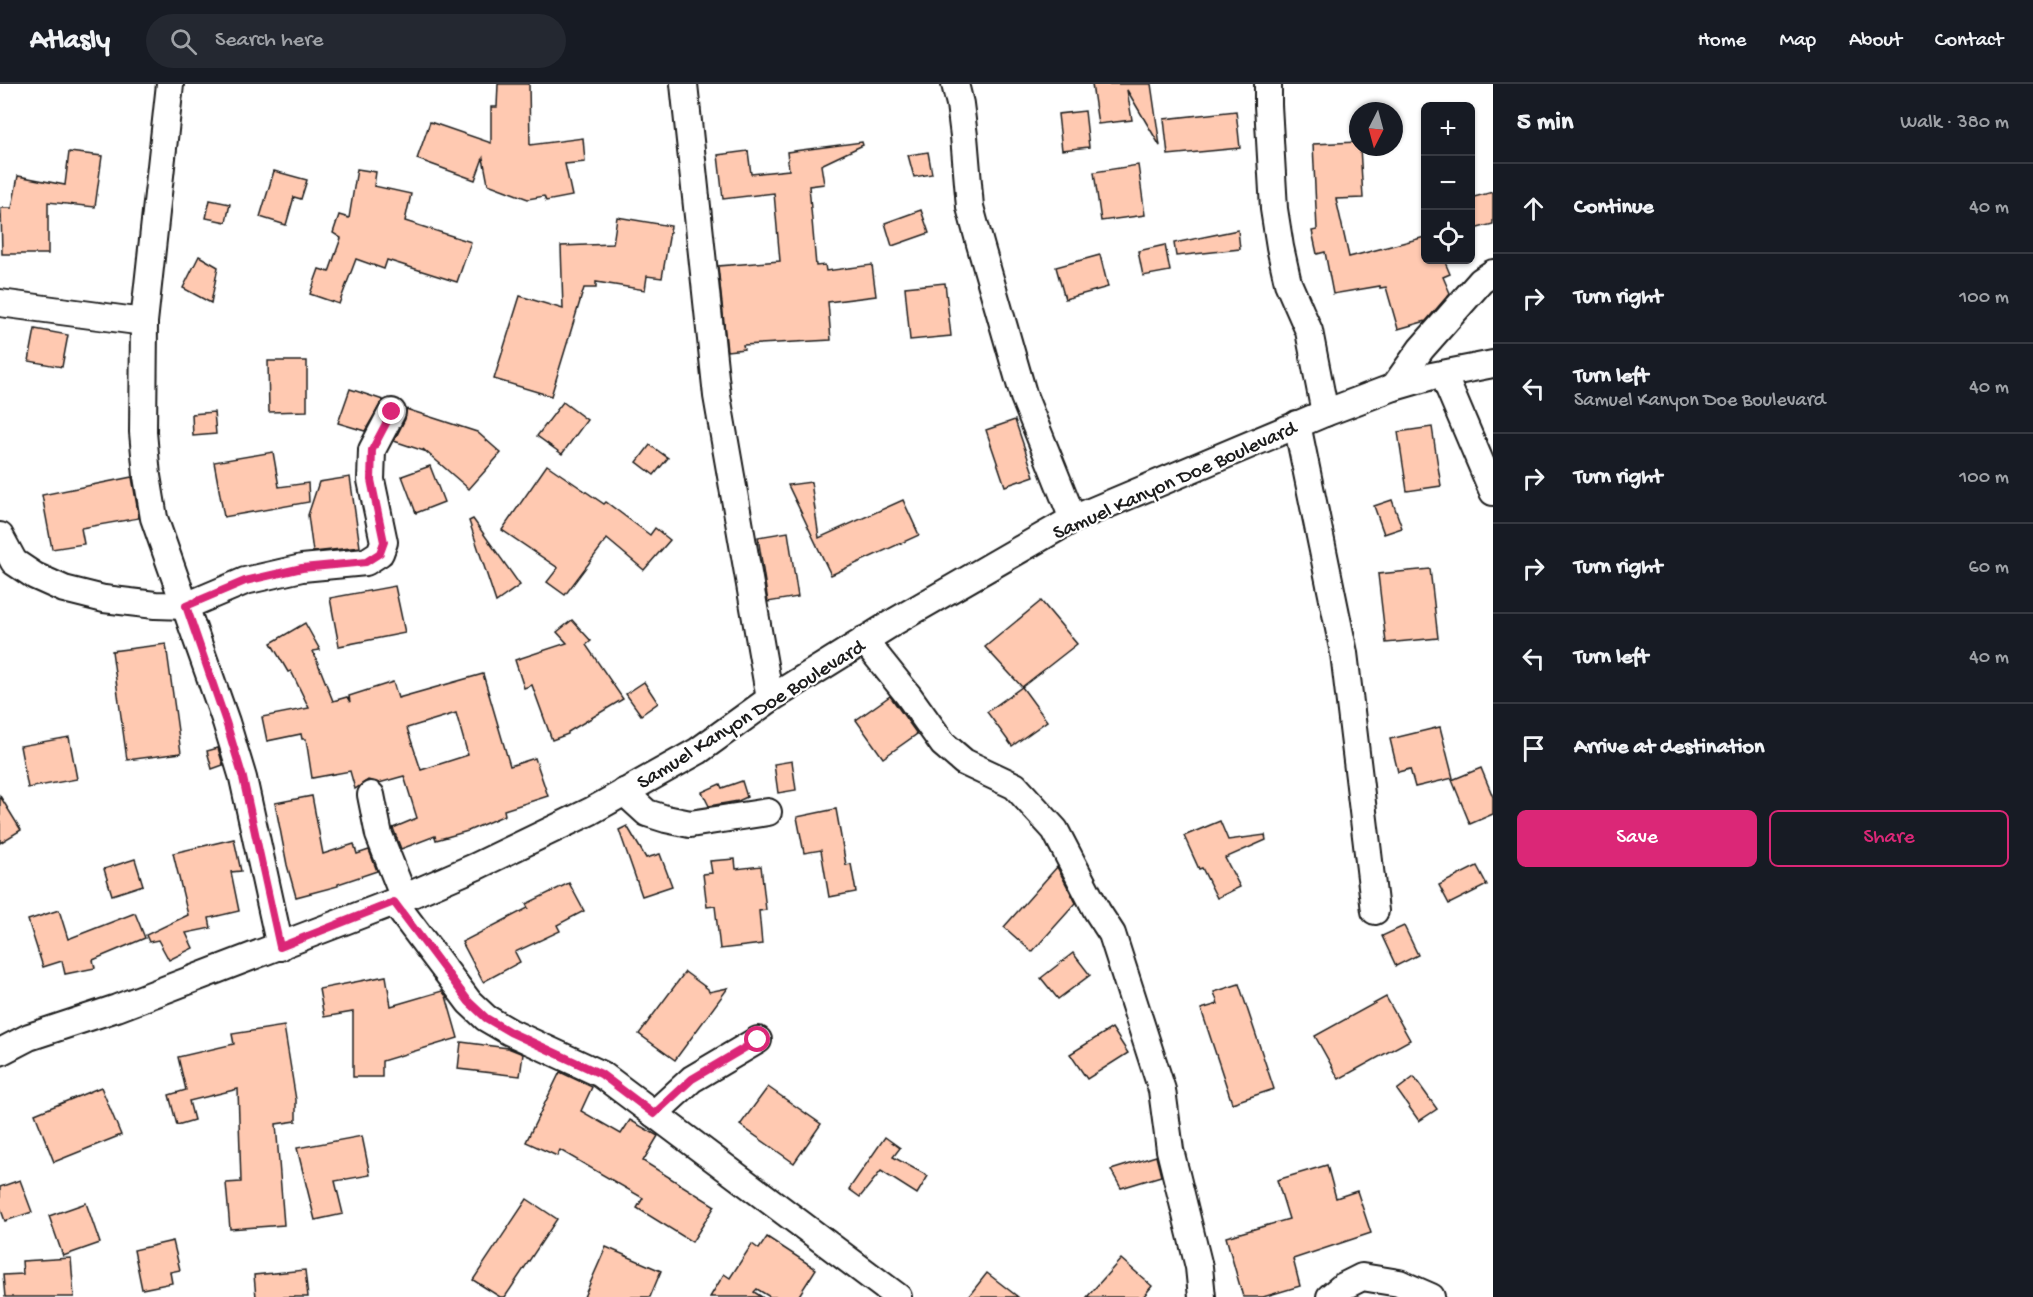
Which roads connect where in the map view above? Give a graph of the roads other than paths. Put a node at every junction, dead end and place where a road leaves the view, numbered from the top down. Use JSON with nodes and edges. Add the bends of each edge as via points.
{"nodes":[{"id":1,"x":170,"y":84,"type":"edge"},
{"id":2,"x":684,"y":84,"type":"edge"},
{"id":3,"x":955,"y":84,"type":"edge"},
{"id":4,"x":1268,"y":84,"type":"edge"},
{"id":5,"x":1493,"y":273,"type":"edge"},
{"id":6,"x":0,"y":303,"type":"edge"},
{"id":7,"x":144,"y":322,"type":"junction"},
{"id":8,"x":1493,"y":364,"type":"edge"},
{"id":9,"x":1443,"y":374,"type":"junction"},
{"id":10,"x":1394,"y":387,"type":"junction"},
{"id":11,"x":392,"y":412,"type":"dead end"},
{"id":12,"x":1325,"y":413,"type":"junction"},
{"id":13,"x":1297,"y":424,"type":"junction"},
{"id":14,"x":1493,"y":492,"type":"edge"},
{"id":15,"x":1073,"y":519,"type":"junction"},
{"id":16,"x":0,"y":537,"type":"edge"},
{"id":17,"x":186,"y":606,"type":"junction"},
{"id":18,"x":864,"y":640,"type":"junction"},
{"id":19,"x":770,"y":699,"type":"junction"},
{"id":20,"x":624,"y":792,"type":"junction"},
{"id":21,"x":371,"y":795,"type":"dead end"},
{"id":22,"x":768,"y":812,"type":"dead end"},
{"id":23,"x":399,"y":900,"type":"junction"},
{"id":24,"x":1375,"y":911,"type":"dead end"},
{"id":25,"x":280,"y":947,"type":"junction"},
{"id":26,"x":758,"y":1040,"type":"dead end"},
{"id":27,"x":0,"y":1052,"type":"edge"},
{"id":28,"x":654,"y":1114,"type":"junction"},
{"id":29,"x":898,"y":1297,"type":"edge"},
{"id":30,"x":1202,"y":1297,"type":"edge"},
{"id":31,"x":1330,"y":1297,"type":"edge"},
{"id":32,"x":1431,"y":1297,"type":"edge"}],
"edges":[{"from":1,"to":7,"type":"street"},
{"from":2,"to":19,"type":"street","via":[[717,396]]},
{"from":3,"to":15,"type":"street","via":[[970,207],[991,285],[1024,398]]},
{"from":4,"to":12,"type":"street","via":[[1274,209],[1280,247],[1288,283],[1309,331]]},
{"from":5,"to":10,"type":"street","via":[[1421,349]]},
{"from":6,"to":7,"type":"street"},
{"from":7,"to":17,"type":"street","via":[[143,432],[153,518]]},
{"from":8,"to":9,"type":"street","name":"Samuel Kanyon Doe Boulevard"},
{"from":9,"to":10,"type":"street","name":"Samuel Kanyon Doe Boulevard"},
{"from":9,"to":14,"type":"street"},
{"from":10,"to":12,"type":"street","name":"Samuel Kanyon Doe Boulevard"},
{"from":11,"to":17,"type":"street","via":[[372,450],[371,480],[384,542],[380,553],[366,562],[302,568],[245,581]]},
{"from":12,"to":13,"type":"street","name":"Samuel Kanyon Doe Boulevard"},
{"from":13,"to":15,"type":"street","name":"Samuel Kanyon Doe Boulevard"},
{"from":13,"to":24,"type":"street","via":[[1344,653]]},
{"from":15,"to":18,"type":"street","name":"Samuel Kanyon Doe Boulevard"},
{"from":16,"to":17,"type":"street","via":[[14,562],[64,589],[104,599]]},
{"from":17,"to":25,"type":"street","via":[[243,778]]},
{"from":18,"to":19,"type":"street","name":"Samuel Kanyon Doe Boulevard"},
{"from":18,"to":30,"type":"street","via":[[943,744],[964,762],[1015,786],[1055,830],[1112,934],[1162,1090],[1170,1150]]},
{"from":19,"to":20,"type":"street","name":"Samuel Kanyon Doe Boulevard","via":[[698,751]]},
{"from":20,"to":22,"type":"street","via":[[647,813],[690,824]]},
{"from":20,"to":23,"type":"street","name":"Samuel Kanyon Doe Boulevard","via":[[498,856]]},
{"from":21,"to":23,"type":"street"},
{"from":23,"to":25,"type":"street","name":"Samuel Kanyon Doe Boulevard"},
{"from":23,"to":28,"type":"street","via":[[469,1002],[486,1018],[601,1074]]},
{"from":25,"to":27,"type":"street","name":"Samuel Kanyon Doe Boulevard","via":[[30,1037]]},
{"from":26,"to":28,"type":"street","via":[[692,1079]]},
{"from":28,"to":29,"type":"street"},
{"from":31,"to":32,"type":"street","via":[[1362,1277],[1400,1283]]}]}
